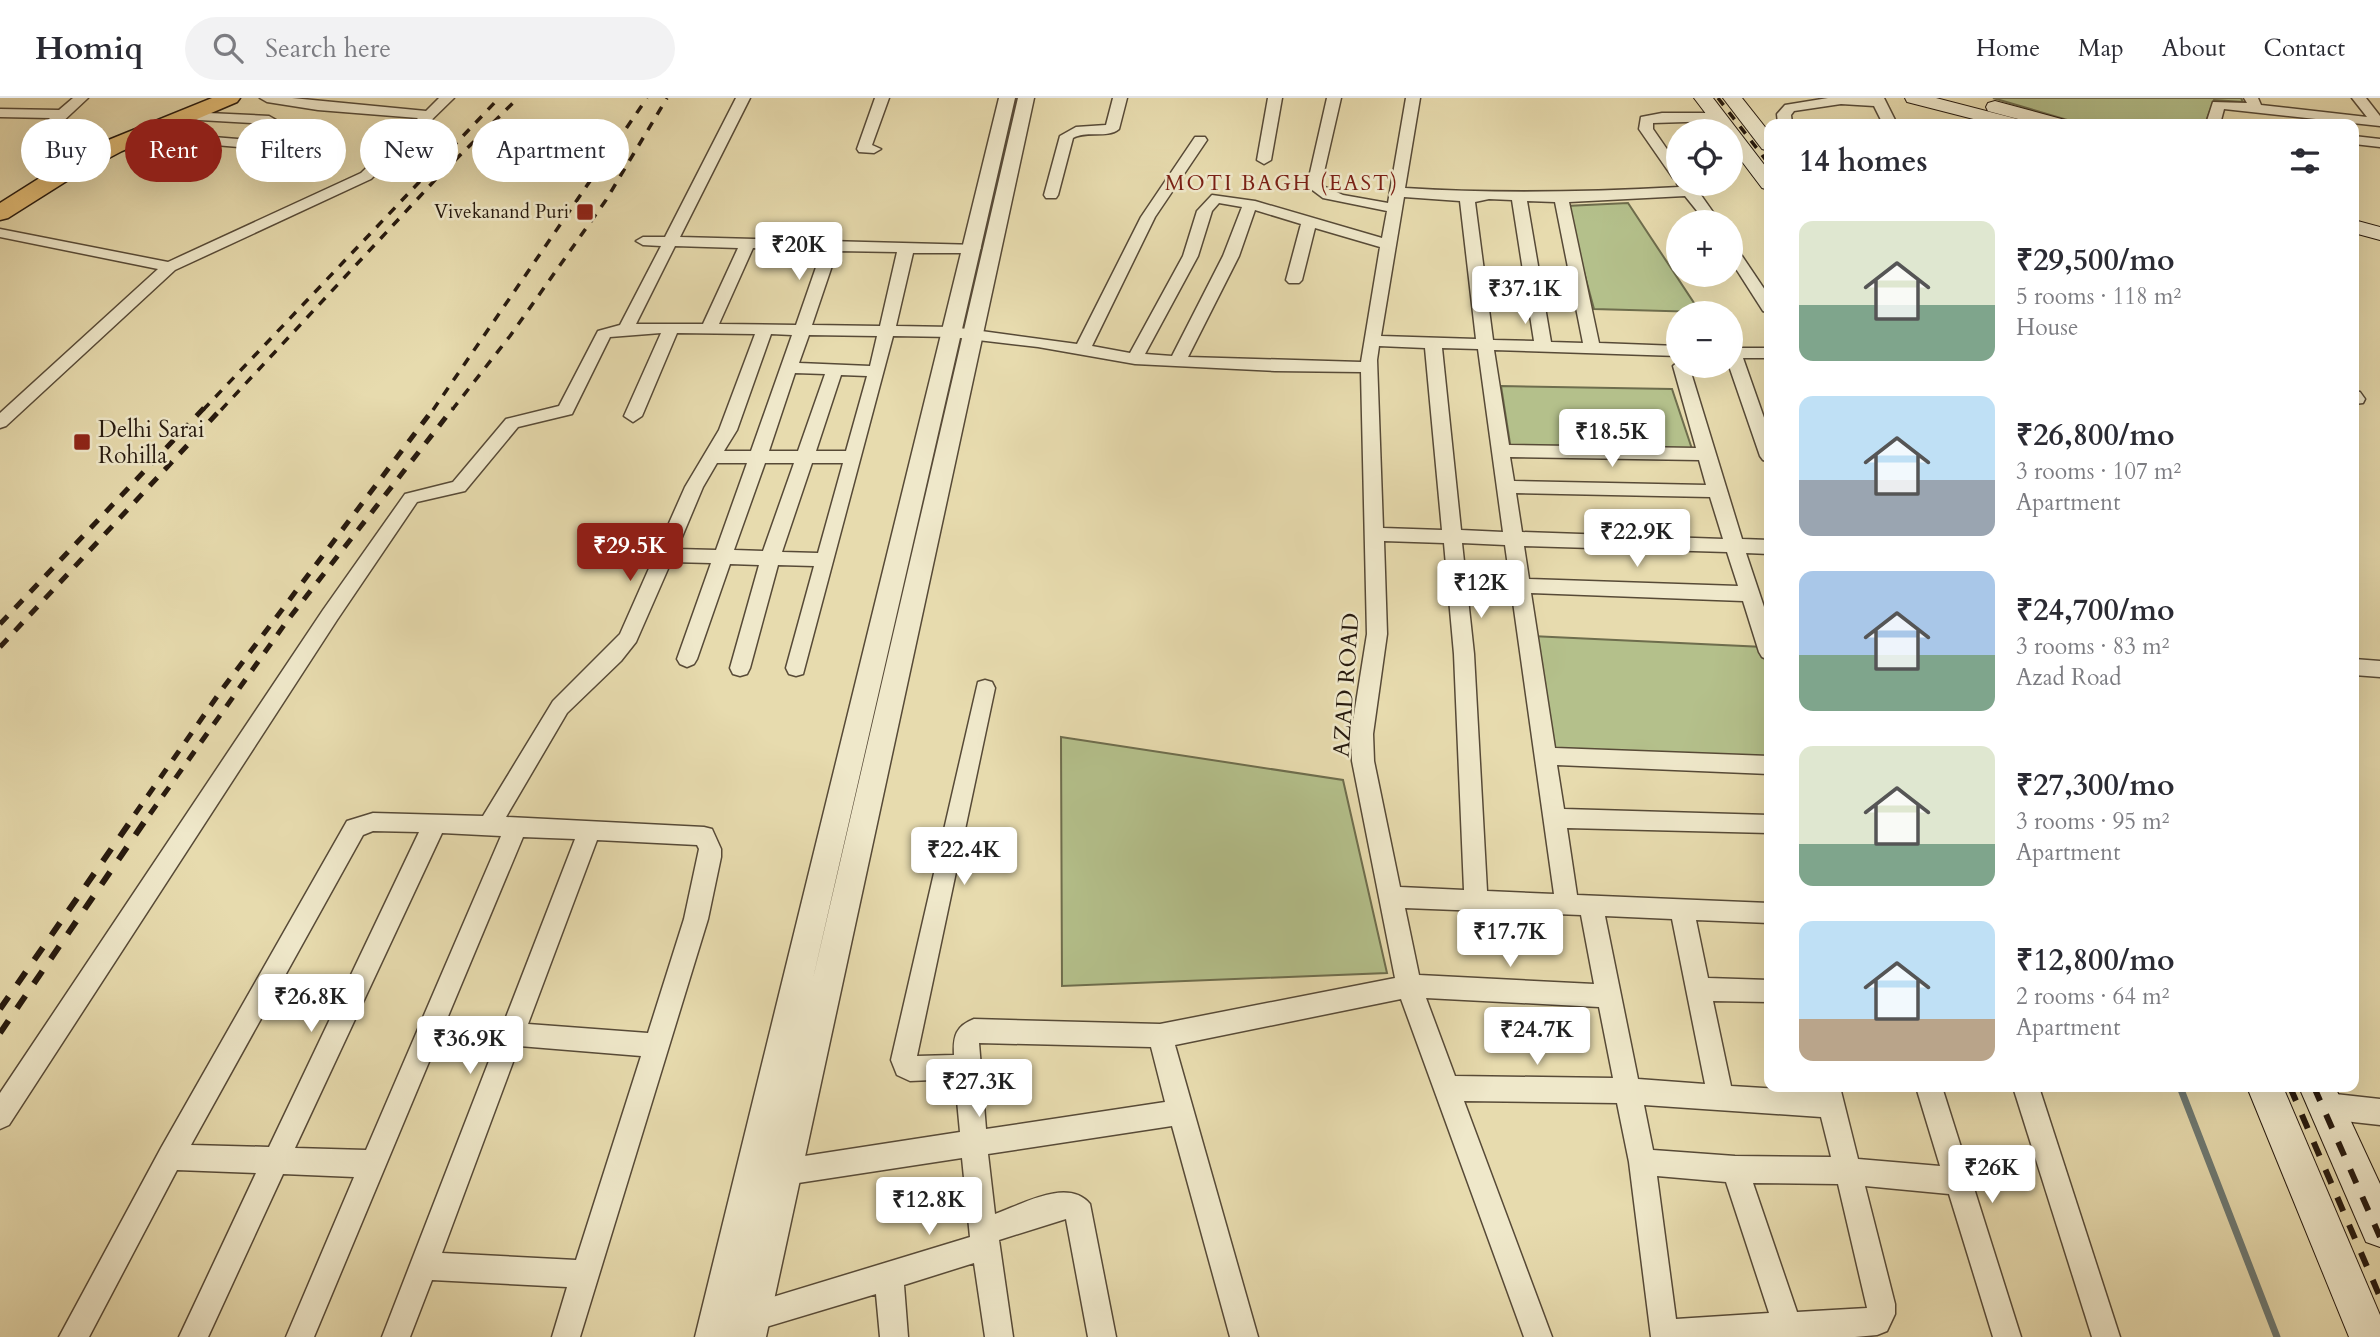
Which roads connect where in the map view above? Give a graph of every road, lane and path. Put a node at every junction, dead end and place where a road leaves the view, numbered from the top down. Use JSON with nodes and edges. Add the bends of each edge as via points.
{"nodes":[{"id":1,"x":46,"y":98,"type":"edge"},
{"id":2,"x":81,"y":98,"type":"edge"},
{"id":3,"x":204,"y":98,"type":"edge"},
{"id":4,"x":230,"y":98,"type":"edge"},
{"id":5,"x":267,"y":98,"type":"edge"},
{"id":6,"x":447,"y":98,"type":"edge"},
{"id":7,"x":743,"y":98,"type":"edge"},
{"id":8,"x":882,"y":98,"type":"edge"},
{"id":9,"x":1007,"y":98,"type":"edge"},
{"id":10,"x":1026,"y":98,"type":"edge"},
{"id":11,"x":1120,"y":98,"type":"edge"},
{"id":12,"x":1275,"y":98,"type":"edge"},
{"id":13,"x":1334,"y":98,"type":"edge"},
{"id":14,"x":1413,"y":98,"type":"edge"},
{"id":15,"x":1693,"y":98,"type":"edge"},
{"id":16,"x":1732,"y":98,"type":"edge"},
{"id":17,"x":1914,"y":98,"type":"edge"},
{"id":18,"x":1958,"y":98,"type":"edge"},
{"id":19,"x":1878,"y":100,"type":"edge"},
{"id":20,"x":2253,"y":103,"type":"edge"},
{"id":21,"x":2368,"y":108,"type":"edge"},
{"id":22,"x":0,"y":113,"type":"edge"},
{"id":23,"x":27,"y":113,"type":"junction"},
{"id":24,"x":61,"y":114,"type":"junction"},
{"id":25,"x":429,"y":115,"type":"junction"},
{"id":26,"x":187,"y":116,"type":"junction"},
{"id":27,"x":1718,"y":118,"type":"edge"},
{"id":28,"x":56,"y":119,"type":"edge"},
{"id":29,"x":180,"y":119,"type":"edge"},
{"id":30,"x":248,"y":119,"type":"edge"},
{"id":31,"x":1784,"y":119,"type":"edge"},
{"id":32,"x":1888,"y":119,"type":"edge"},
{"id":33,"x":1995,"y":119,"type":"edge"},
{"id":34,"x":2039,"y":119,"type":"edge"},
{"id":35,"x":2214,"y":119,"type":"edge"},
{"id":36,"x":111,"y":136,"type":"edge"},
{"id":37,"x":1764,"y":139,"type":"edge"},
{"id":38,"x":1200,"y":140,"type":"dead end"},
{"id":39,"x":2359,"y":141,"type":"edge"},
{"id":40,"x":125,"y":142,"type":"edge"},
{"id":41,"x":2380,"y":143,"type":"edge"},
{"id":42,"x":874,"y":149,"type":"dead end"},
{"id":43,"x":1666,"y":157,"type":"edge"},
{"id":44,"x":1264,"y":160,"type":"dead end"},
{"id":45,"x":1764,"y":178,"type":"edge"},
{"id":46,"x":28,"y":182,"type":"edge"},
{"id":47,"x":1666,"y":189,"type":"edge"},
{"id":48,"x":1051,"y":195,"type":"dead end"},
{"id":49,"x":1470,"y":197,"type":"junction"},
{"id":50,"x":1519,"y":197,"type":"junction"},
{"id":51,"x":1561,"y":198,"type":"junction"},
{"id":52,"x":0,"y":200,"type":"edge"},
{"id":53,"x":1395,"y":200,"type":"junction"},
{"id":54,"x":1250,"y":204,"type":"junction"},
{"id":55,"x":0,"y":213,"type":"edge"},
{"id":56,"x":2359,"y":213,"type":"edge"},
{"id":57,"x":2380,"y":219,"type":"edge"},
{"id":58,"x":1309,"y":222,"type":"junction"},
{"id":59,"x":2359,"y":228,"type":"edge"},
{"id":60,"x":0,"y":233,"type":"edge"},
{"id":61,"x":2380,"y":234,"type":"edge"},
{"id":62,"x":643,"y":241,"type":"dead end"},
{"id":63,"x":668,"y":242,"type":"junction"},
{"id":64,"x":747,"y":245,"type":"junction"},
{"id":65,"x":1389,"y":245,"type":"junction"},
{"id":66,"x":831,"y":246,"type":"junction"},
{"id":67,"x":906,"y":248,"type":"junction"},
{"id":68,"x":973,"y":248,"type":"junction"},
{"id":69,"x":170,"y":267,"type":"junction"},
{"id":70,"x":1743,"y":268,"type":"edge"},
{"id":71,"x":1294,"y":280,"type":"dead end"},
{"id":72,"x":1764,"y":300,"type":"edge"},
{"id":73,"x":671,"y":328,"type":"junction"},
{"id":74,"x":626,"y":329,"type":"junction"},
{"id":75,"x":709,"y":329,"type":"junction"},
{"id":76,"x":765,"y":329,"type":"junction"},
{"id":77,"x":801,"y":330,"type":"junction"},
{"id":78,"x":887,"y":330,"type":"junction"},
{"id":79,"x":962,"y":332,"type":"junction"},
{"id":80,"x":1371,"y":341,"type":"junction"},
{"id":81,"x":1433,"y":343,"type":"junction"},
{"id":82,"x":1485,"y":344,"type":"junction"},
{"id":83,"x":1543,"y":345,"type":"junction"},
{"id":84,"x":1592,"y":347,"type":"junction"},
{"id":85,"x":1083,"y":351,"type":"junction"},
{"id":86,"x":1743,"y":353,"type":"edge"},
{"id":87,"x":1764,"y":353,"type":"edge"},
{"id":88,"x":1666,"y":355,"type":"edge"},
{"id":89,"x":1135,"y":359,"type":"junction"},
{"id":90,"x":1178,"y":361,"type":"junction"},
{"id":91,"x":1370,"y":367,"type":"junction"},
{"id":92,"x":789,"y":368,"type":"junction"},
{"id":93,"x":835,"y":369,"type":"junction"},
{"id":94,"x":877,"y":371,"type":"junction"},
{"id":95,"x":1686,"y":378,"type":"edge"},
{"id":96,"x":1741,"y":378,"type":"edge"},
{"id":97,"x":634,"y":416,"type":"dead end"},
{"id":98,"x":0,"y":422,"type":"edge"},
{"id":99,"x":1764,"y":442,"type":"edge"},
{"id":100,"x":1502,"y":451,"type":"junction"},
{"id":101,"x":1708,"y":454,"type":"junction"},
{"id":102,"x":758,"y":456,"type":"junction"},
{"id":103,"x":805,"y":456,"type":"junction"},
{"id":104,"x":711,"y":457,"type":"junction"},
{"id":105,"x":853,"y":457,"type":"junction"},
{"id":106,"x":1507,"y":487,"type":"junction"},
{"id":107,"x":1717,"y":491,"type":"junction"},
{"id":108,"x":1375,"y":534,"type":"junction"},
{"id":109,"x":1450,"y":536,"type":"junction"},
{"id":110,"x":1513,"y":538,"type":"junction"},
{"id":111,"x":1736,"y":545,"type":"junction"},
{"id":112,"x":1764,"y":547,"type":"edge"},
{"id":113,"x":663,"y":555,"type":"junction"},
{"id":114,"x":724,"y":558,"type":"junction"},
{"id":115,"x":770,"y":559,"type":"junction"},
{"id":116,"x":824,"y":560,"type":"junction"},
{"id":117,"x":1521,"y":586,"type":"junction"},
{"id":118,"x":1751,"y":594,"type":"junction"},
{"id":119,"x":1764,"y":636,"type":"edge"},
{"id":120,"x":687,"y":659,"type":"dead end"},
{"id":121,"x":2359,"y":667,"type":"edge"},
{"id":122,"x":740,"y":668,"type":"dead end"},
{"id":123,"x":796,"y":668,"type":"dead end"},
{"id":124,"x":2380,"y":669,"type":"edge"},
{"id":125,"x":985,"y":688,"type":"dead end"},
{"id":126,"x":1545,"y":756,"type":"junction"},
{"id":127,"x":1764,"y":765,"type":"edge"},
{"id":128,"x":1554,"y":818,"type":"junction"},
{"id":129,"x":435,"y":823,"type":"junction"},
{"id":130,"x":1764,"y":824,"type":"edge"},
{"id":131,"x":489,"y":827,"type":"junction"},
{"id":132,"x":515,"y":829,"type":"junction"},
{"id":133,"x":589,"y":831,"type":"junction"},
{"id":134,"x":1389,"y":897,"type":"junction"},
{"id":135,"x":1476,"y":901,"type":"junction"},
{"id":136,"x":1579,"y":905,"type":"junction"},
{"id":137,"x":1682,"y":909,"type":"junction"},
{"id":138,"x":1764,"y":913,"type":"edge"},
{"id":139,"x":1409,"y":986,"type":"junction"},
{"id":140,"x":1699,"y":989,"type":"junction"},
{"id":141,"x":1764,"y":991,"type":"edge"},
{"id":142,"x":1609,"y":996,"type":"junction"},
{"id":143,"x":511,"y":1034,"type":"junction"},
{"id":144,"x":1160,"y":1036,"type":"junction"},
{"id":145,"x":657,"y":1045,"type":"junction"},
{"id":146,"x":967,"y":1066,"type":"junction"},
{"id":147,"x":1447,"y":1088,"type":"junction"},
{"id":148,"x":1626,"y":1091,"type":"junction"},
{"id":149,"x":1931,"y":1092,"type":"edge"},
{"id":150,"x":2028,"y":1092,"type":"edge"},
{"id":151,"x":2266,"y":1092,"type":"edge"},
{"id":152,"x":1829,"y":1096,"type":"edge"},
{"id":153,"x":2322,"y":1096,"type":"edge"},
{"id":154,"x":1721,"y":1098,"type":"junction"},
{"id":155,"x":1180,"y":1112,"type":"junction"},
{"id":156,"x":2380,"y":1112,"type":"edge"},
{"id":157,"x":0,"y":1116,"type":"edge"},
{"id":158,"x":973,"y":1143,"type":"junction"},
{"id":159,"x":170,"y":1157,"type":"junction"},
{"id":160,"x":1642,"y":1161,"type":"junction"},
{"id":161,"x":276,"y":1162,"type":"junction"},
{"id":162,"x":373,"y":1164,"type":"junction"},
{"id":163,"x":1735,"y":1169,"type":"junction"},
{"id":164,"x":1848,"y":1171,"type":"junction"},
{"id":165,"x":785,"y":1172,"type":"junction"},
{"id":166,"x":1958,"y":1181,"type":"junction"},
{"id":167,"x":2380,"y":1228,"type":"edge"},
{"id":168,"x":983,"y":1239,"type":"junction"},
{"id":169,"x":423,"y":1266,"type":"junction"},
{"id":170,"x":586,"y":1274,"type":"junction"},
{"id":171,"x":888,"y":1276,"type":"junction"},
{"id":172,"x":751,"y":1327,"type":"edge"},
{"id":173,"x":1789,"y":1331,"type":"edge"},
{"id":174,"x":1657,"y":1335,"type":"edge"},
{"id":175,"x":73,"y":1337,"type":"edge"},
{"id":176,"x":193,"y":1337,"type":"edge"},
{"id":177,"x":300,"y":1337,"type":"edge"},
{"id":178,"x":396,"y":1337,"type":"edge"},
{"id":179,"x":566,"y":1337,"type":"edge"},
{"id":180,"x":713,"y":1337,"type":"edge"},
{"id":181,"x":894,"y":1337,"type":"edge"},
{"id":182,"x":999,"y":1337,"type":"edge"},
{"id":183,"x":1102,"y":1337,"type":"edge"},
{"id":184,"x":1244,"y":1337,"type":"edge"},
{"id":185,"x":1538,"y":1337,"type":"edge"},
{"id":186,"x":2007,"y":1337,"type":"edge"},
{"id":187,"x":2106,"y":1337,"type":"edge"},
{"id":188,"x":2369,"y":1337,"type":"edge"}],
"edges":[{"from":1,"to":23,"type":"street"},
{"from":2,"to":24,"type":"street"},
{"from":3,"to":36,"type":"main road"},
{"from":4,"to":26,"type":"main road"},
{"from":5,"to":25,"type":"street"},
{"from":6,"to":25,"type":"street"},
{"from":7,"to":63,"type":"street"},
{"from":8,"to":42,"type":"street","via":[[864,149]]},
{"from":9,"to":68,"type":"street"},
{"from":10,"to":79,"type":"street"},
{"from":11,"to":48,"type":"street","via":[[1112,129],[1076,131],[1067,136]]},
{"from":12,"to":44,"type":"street"},
{"from":13,"to":53,"type":"street","via":[[1315,188],[1330,195]]},
{"from":14,"to":53,"type":"street","name":"AZAD ROAD"},
{"from":15,"to":27,"type":"main road"},
{"from":16,"to":37,"type":"main road"},
{"from":17,"to":33,"type":"main road"},
{"from":18,"to":34,"type":"main road"},
{"from":19,"to":31,"type":"street","via":[[1790,108]]},
{"from":19,"to":32,"type":"street"},
{"from":20,"to":21,"type":"street"},
{"from":20,"to":35,"type":"street","via":[[2218,105]]},
{"from":22,"to":23,"type":"street"},
{"from":23,"to":24,"type":"street"},
{"from":24,"to":28,"type":"street"},
{"from":25,"to":69,"type":"street","via":[[366,176]]},
{"from":26,"to":29,"type":"main road"},
{"from":26,"to":30,"type":"street"},
{"from":27,"to":43,"type":"street","via":[[1646,120]]},
{"from":27,"to":45,"type":"main road"},
{"from":38,"to":85,"type":"street","via":[[1148,217]]},
{"from":39,"to":41,"type":"street"},
{"from":40,"to":55,"type":"main road","via":[[65,172]]},
{"from":46,"to":52,"type":"main road"},
{"from":47,"to":51,"type":"street"},
{"from":49,"to":50,"type":"street"},
{"from":49,"to":53,"type":"street"},
{"from":49,"to":82,"type":"street"},
{"from":50,"to":51,"type":"street"},
{"from":50,"to":83,"type":"street"},
{"from":51,"to":84,"type":"street"},
{"from":53,"to":65,"type":"street","name":"AZAD ROAD"},
{"from":54,"to":58,"type":"street"},
{"from":54,"to":89,"type":"street","via":[[1223,198],[1208,204],[1190,255]]},
{"from":54,"to":90,"type":"street","via":[[1231,256]]},
{"from":56,"to":57,"type":"main road"},
{"from":58,"to":65,"type":"street"},
{"from":58,"to":71,"type":"street"},
{"from":59,"to":61,"type":"main road"},
{"from":60,"to":69,"type":"street"},
{"from":62,"to":63,"type":"street"},
{"from":63,"to":64,"type":"street"},
{"from":63,"to":74,"type":"street"},
{"from":64,"to":66,"type":"street"},
{"from":64,"to":75,"type":"street"},
{"from":65,"to":80,"type":"street","name":"AZAD ROAD"},
{"from":66,"to":67,"type":"street"},
{"from":66,"to":77,"type":"street"},
{"from":67,"to":68,"type":"street"},
{"from":67,"to":78,"type":"street"},
{"from":68,"to":79,"type":"street"},
{"from":69,"to":98,"type":"street"},
{"from":70,"to":72,"type":"street"},
{"from":73,"to":74,"type":"street"},
{"from":73,"to":75,"type":"street"},
{"from":73,"to":97,"type":"street"},
{"from":74,"to":157,"type":"street","via":[[610,331],[601,338],[566,410],[512,423],[459,487],[411,498]]},
{"from":75,"to":76,"type":"street"},
{"from":76,"to":77,"type":"street"},
{"from":76,"to":104,"type":"street","via":[[728,430]]},
{"from":77,"to":78,"type":"street"},
{"from":77,"to":92,"type":"street"},
{"from":78,"to":79,"type":"street"},
{"from":78,"to":94,"type":"street"},
{"from":79,"to":85,"type":"street"},
{"from":79,"to":165,"type":"street"},
{"from":79,"to":180,"type":"street"},
{"from":80,"to":81,"type":"street"},
{"from":80,"to":91,"type":"street","name":"AZAD ROAD"},
{"from":81,"to":82,"type":"street"},
{"from":81,"to":109,"type":"street"},
{"from":82,"to":83,"type":"street"},
{"from":82,"to":100,"type":"street"},
{"from":83,"to":84,"type":"street"},
{"from":84,"to":88,"type":"street"},
{"from":85,"to":89,"type":"street"},
{"from":86,"to":87,"type":"street"},
{"from":89,"to":90,"type":"street"},
{"from":90,"to":91,"type":"street"},
{"from":91,"to":108,"type":"street","name":"AZAD ROAD"},
{"from":92,"to":93,"type":"street"},
{"from":92,"to":102,"type":"street"},
{"from":93,"to":94,"type":"street"},
{"from":93,"to":103,"type":"street"},
{"from":94,"to":105,"type":"street"},
{"from":95,"to":101,"type":"street"},
{"from":96,"to":99,"type":"street"},
{"from":100,"to":101,"type":"street"},
{"from":100,"to":106,"type":"street"},
{"from":101,"to":107,"type":"street"},
{"from":102,"to":103,"type":"street"},
{"from":102,"to":104,"type":"street"},
{"from":102,"to":114,"type":"street"},
{"from":103,"to":105,"type":"street"},
{"from":103,"to":115,"type":"street"},
{"from":104,"to":113,"type":"street"},
{"from":105,"to":116,"type":"street"},
{"from":106,"to":107,"type":"street"},
{"from":106,"to":110,"type":"street"},
{"from":107,"to":111,"type":"street"},
{"from":108,"to":109,"type":"street"},
{"from":108,"to":134,"type":"street","name":"AZAD ROAD","via":[[1377,634],[1362,746]]},
{"from":109,"to":110,"type":"street"},
{"from":109,"to":135,"type":"street","via":[[1464,654]]},
{"from":110,"to":111,"type":"street"},
{"from":110,"to":117,"type":"street"},
{"from":111,"to":112,"type":"street"},
{"from":111,"to":118,"type":"street"},
{"from":113,"to":114,"type":"street"},
{"from":113,"to":131,"type":"street","via":[[629,637],[560,707]]},
{"from":114,"to":115,"type":"street"},
{"from":114,"to":120,"type":"street"},
{"from":115,"to":116,"type":"street"},
{"from":115,"to":122,"type":"street"},
{"from":116,"to":123,"type":"street"},
{"from":117,"to":118,"type":"street"},
{"from":117,"to":126,"type":"street"},
{"from":118,"to":119,"type":"street"},
{"from":121,"to":124,"type":"street"},
{"from":125,"to":146,"type":"street","via":[[904,1060],[911,1069]]},
{"from":126,"to":127,"type":"street"},
{"from":126,"to":128,"type":"street"},
{"from":128,"to":130,"type":"street"},
{"from":128,"to":136,"type":"street"},
{"from":129,"to":131,"type":"street"},
{"from":129,"to":159,"type":"street","via":[[364,823],[348,835]]},
{"from":129,"to":161,"type":"street"},
{"from":131,"to":132,"type":"street"},
{"from":132,"to":133,"type":"street"},
{"from":132,"to":162,"type":"street"},
{"from":133,"to":143,"type":"street"},
{"from":133,"to":145,"type":"street","via":[[704,836],[710,849],[696,919]]},
{"from":134,"to":135,"type":"street"},
{"from":134,"to":139,"type":"street","name":"AZAD ROAD"},
{"from":135,"to":136,"type":"street"},
{"from":136,"to":137,"type":"street"},
{"from":136,"to":142,"type":"street"},
{"from":137,"to":138,"type":"street"},
{"from":137,"to":140,"type":"street"},
{"from":139,"to":142,"type":"street"},
{"from":139,"to":144,"type":"street"},
{"from":139,"to":147,"type":"street","name":"AZAD ROAD"},
{"from":140,"to":141,"type":"street"},
{"from":140,"to":154,"type":"street"},
{"from":142,"to":148,"type":"street"},
{"from":143,"to":145,"type":"street"},
{"from":143,"to":169,"type":"street"},
{"from":144,"to":146,"type":"street","via":[[974,1031],[967,1036]]},
{"from":144,"to":155,"type":"street"},
{"from":145,"to":170,"type":"street"},
{"from":146,"to":158,"type":"street"},
{"from":147,"to":148,"type":"street"},
{"from":147,"to":185,"type":"street","name":"AZAD ROAD"},
{"from":148,"to":154,"type":"street"},
{"from":148,"to":160,"type":"street"},
{"from":149,"to":166,"type":"street"},
{"from":150,"to":187,"type":"street"},
{"from":151,"to":188,"type":"main road"},
{"from":152,"to":154,"type":"street"},
{"from":152,"to":164,"type":"street"},
{"from":153,"to":156,"type":"street"},
{"from":153,"to":167,"type":"main road"},
{"from":155,"to":158,"type":"street"},
{"from":155,"to":184,"type":"street"},
{"from":158,"to":165,"type":"street"},
{"from":158,"to":168,"type":"street"},
{"from":159,"to":161,"type":"street"},
{"from":159,"to":175,"type":"street"},
{"from":160,"to":163,"type":"street"},
{"from":160,"to":174,"type":"street"},
{"from":161,"to":162,"type":"street"},
{"from":161,"to":176,"type":"street"},
{"from":162,"to":177,"type":"street"},
{"from":163,"to":164,"type":"street"},
{"from":163,"to":173,"type":"street"},
{"from":164,"to":166,"type":"street"},
{"from":164,"to":173,"type":"street","via":[[1881,1314],[1877,1321]]},
{"from":165,"to":172,"type":"street"},
{"from":166,"to":186,"type":"street"},
{"from":168,"to":171,"type":"street"},
{"from":168,"to":182,"type":"street"},
{"from":168,"to":183,"type":"street","via":[[1059,1206],[1075,1207]]},
{"from":169,"to":170,"type":"street"},
{"from":169,"to":178,"type":"street"},
{"from":170,"to":179,"type":"street"},
{"from":171,"to":172,"type":"street"},
{"from":171,"to":181,"type":"street"},
{"from":173,"to":174,"type":"street"}]}
